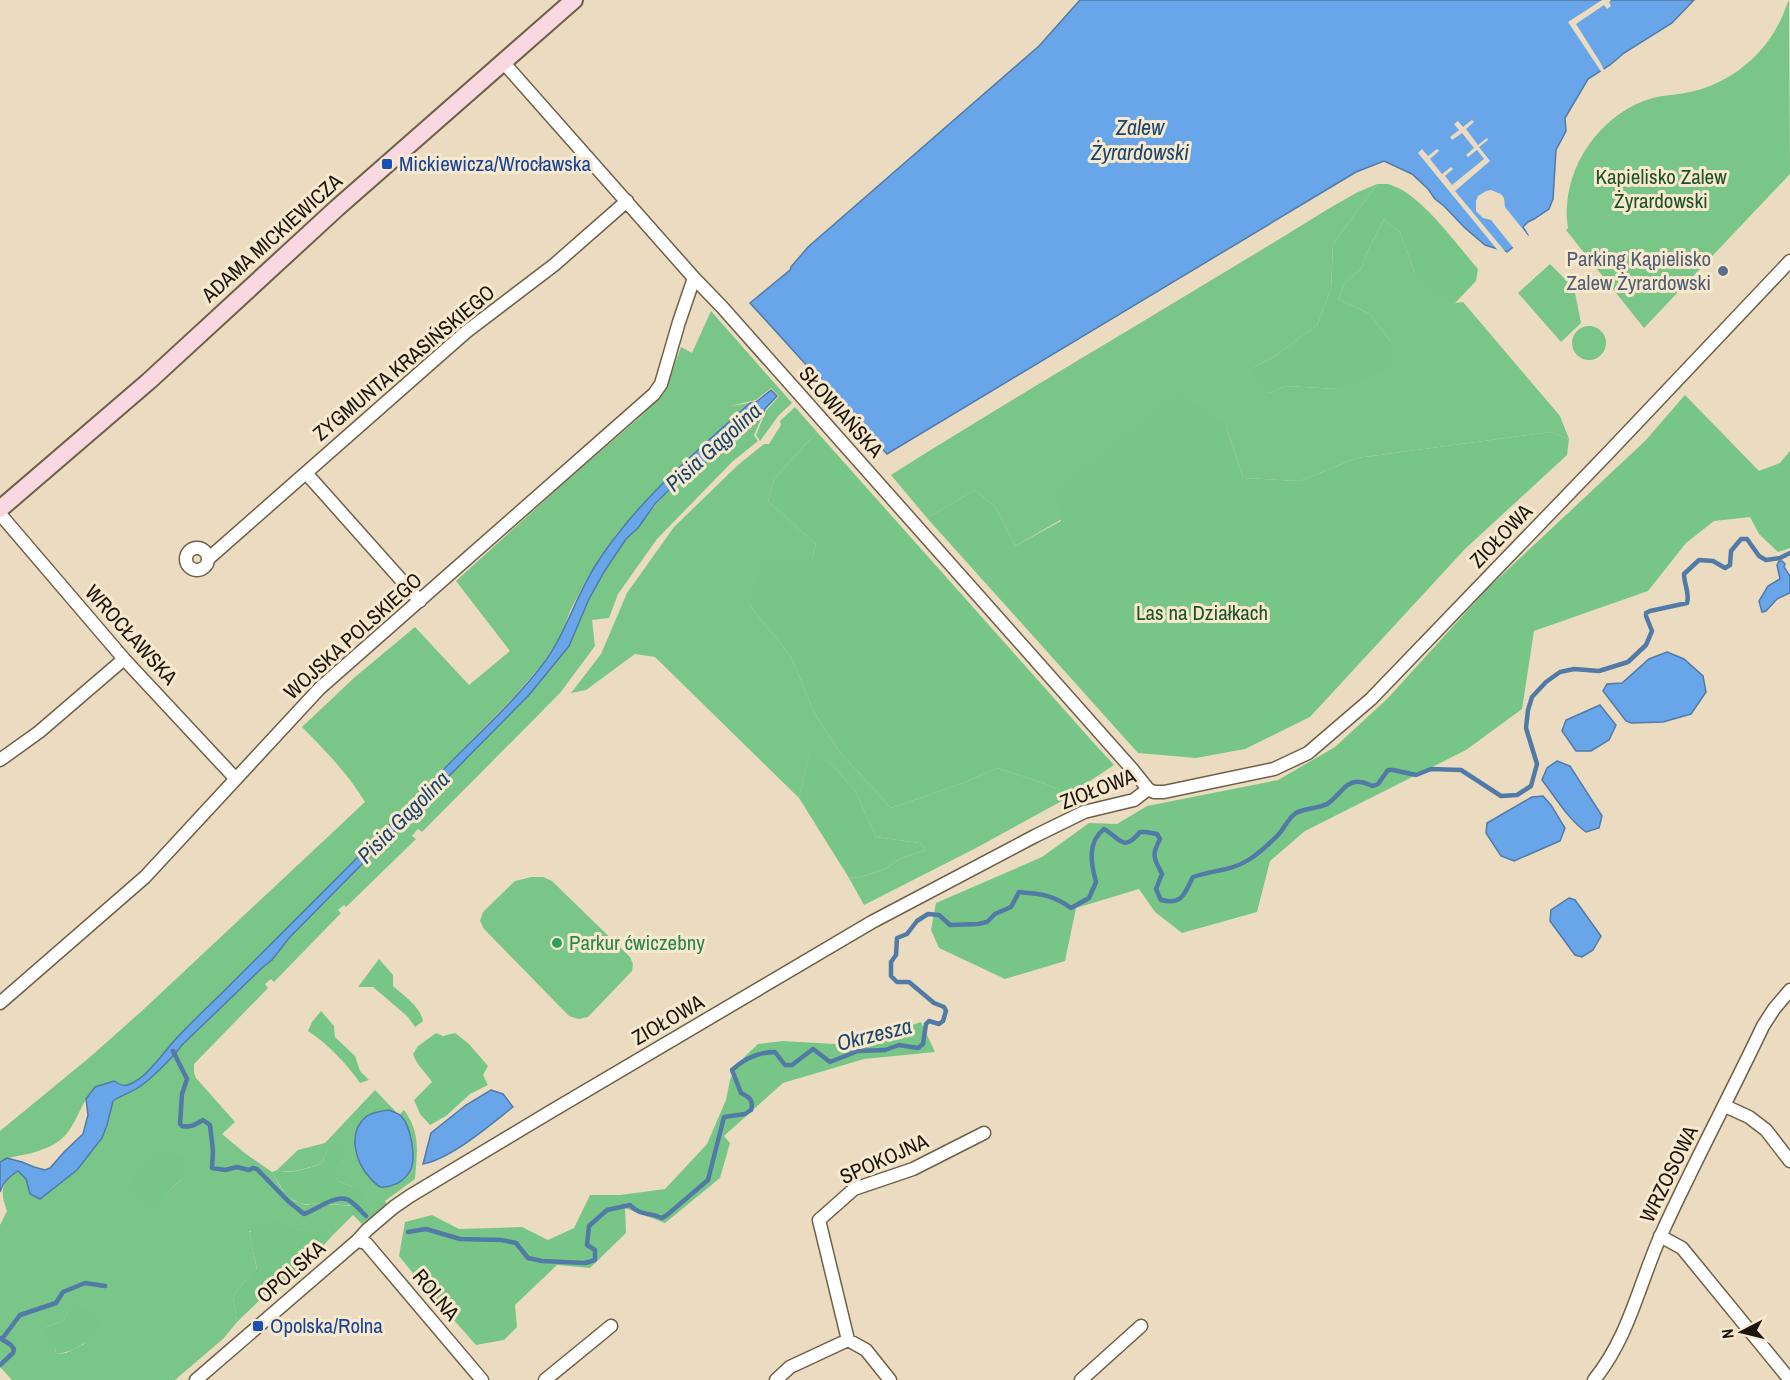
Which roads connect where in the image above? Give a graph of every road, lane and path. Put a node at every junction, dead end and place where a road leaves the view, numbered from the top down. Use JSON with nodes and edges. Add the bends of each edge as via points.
{"nodes":[{"id":1,"x":574,"y":0,"type":"edge"},
{"id":2,"x":503,"y":62,"type":"junction"},
{"id":3,"x":627,"y":201,"type":"junction"},
{"id":4,"x":1790,"y":261,"type":"edge"},
{"id":5,"x":694,"y":279,"type":"junction"},
{"id":6,"x":306,"y":473,"type":"junction"},
{"id":7,"x":0,"y":509,"type":"edge"},
{"id":8,"x":0,"y":514,"type":"edge"},
{"id":9,"x":208,"y":559,"type":"dead end"},
{"id":10,"x":420,"y":601,"type":"junction"},
{"id":11,"x":124,"y":659,"type":"junction"},
{"id":12,"x":0,"y":760,"type":"edge"},
{"id":13,"x":235,"y":778,"type":"junction"},
{"id":14,"x":1148,"y":789,"type":"junction"},
{"id":15,"x":1790,"y":990,"type":"edge"},
{"id":16,"x":0,"y":1003,"type":"edge"},
{"id":17,"x":1725,"y":1106,"type":"junction"},
{"id":18,"x":984,"y":1133,"type":"dead end"},
{"id":19,"x":1790,"y":1161,"type":"edge"},
{"id":20,"x":1660,"y":1236,"type":"junction"},
{"id":21,"x":357,"y":1241,"type":"junction"},
{"id":22,"x":611,"y":1326,"type":"dead end"},
{"id":23,"x":1141,"y":1326,"type":"dead end"},
{"id":24,"x":848,"y":1341,"type":"junction"},
{"id":25,"x":196,"y":1380,"type":"edge"},
{"id":26,"x":482,"y":1380,"type":"edge"},
{"id":27,"x":545,"y":1380,"type":"edge"},
{"id":28,"x":776,"y":1380,"type":"edge"},
{"id":29,"x":890,"y":1380,"type":"edge"},
{"id":30,"x":1081,"y":1380,"type":"edge"},
{"id":31,"x":1594,"y":1380,"type":"edge"},
{"id":32,"x":1790,"y":1380,"type":"edge"}],
"edges":[{"from":1,"to":2,"type":"street","name":"ADAMA MICKIEWICZA"},
{"from":2,"to":3,"type":"street","name":"SŁOWIAŃSKA"},
{"from":2,"to":7,"type":"street","name":"ADAMA MICKIEWICZA","via":[[149,381]]},
{"from":3,"to":5,"type":"street","name":"SŁOWIAŃSKA"},
{"from":3,"to":6,"type":"street","name":"ZYGMUNTA KRASIŃSKIEGO","via":[[554,265],[466,332]]},
{"from":4,"to":14,"type":"street","name":"ZIOŁOWA","via":[[1371,699],[1308,753],[1274,769],[1164,792]]},
{"from":5,"to":10,"type":"street","name":"WOJSKA POLSKIEGO","via":[[658,390]]},
{"from":5,"to":14,"type":"street","name":"SŁOWIAŃSKA"},
{"from":6,"to":9,"type":"street","name":"ZYGMUNTA KRASIŃSKIEGO"},
{"from":6,"to":10,"type":"street"},
{"from":8,"to":11,"type":"street","name":"WROCŁAWSKA"},
{"from":10,"to":13,"type":"street","name":"WOJSKA POLSKIEGO","via":[[320,688]]},
{"from":11,"to":12,"type":"street"},
{"from":11,"to":13,"type":"street","name":"WROCŁAWSKA"},
{"from":13,"to":16,"type":"street","name":"WOJSKA POLSKIEGO","via":[[145,877]]},
{"from":14,"to":21,"type":"street","name":"ZIOŁOWA","via":[[1134,800],[1084,812],[872,922],[394,1207]]},
{"from":15,"to":17,"type":"street","name":"WRZOSOWA","via":[[1763,1026]]},
{"from":17,"to":19,"type":"street","via":[[1766,1130]]},
{"from":17,"to":20,"type":"street","name":"WRZOSOWA"},
{"from":18,"to":24,"type":"street","name":"SPOKOJNA","via":[[913,1168],[854,1189],[819,1220]]},
{"from":20,"to":31,"type":"street","name":"WRZOSOWA","via":[[1626,1328]]},
{"from":20,"to":32,"type":"street","via":[[1682,1248]]},
{"from":21,"to":25,"type":"street","name":"OPOLSKA"},
{"from":21,"to":26,"type":"street","name":"ROLNA","via":[[366,1243]]},
{"from":22,"to":27,"type":"street"},
{"from":23,"to":30,"type":"street"},
{"from":24,"to":28,"type":"street","via":[[790,1367]]},
{"from":24,"to":29,"type":"street","via":[[866,1350]]}]}
